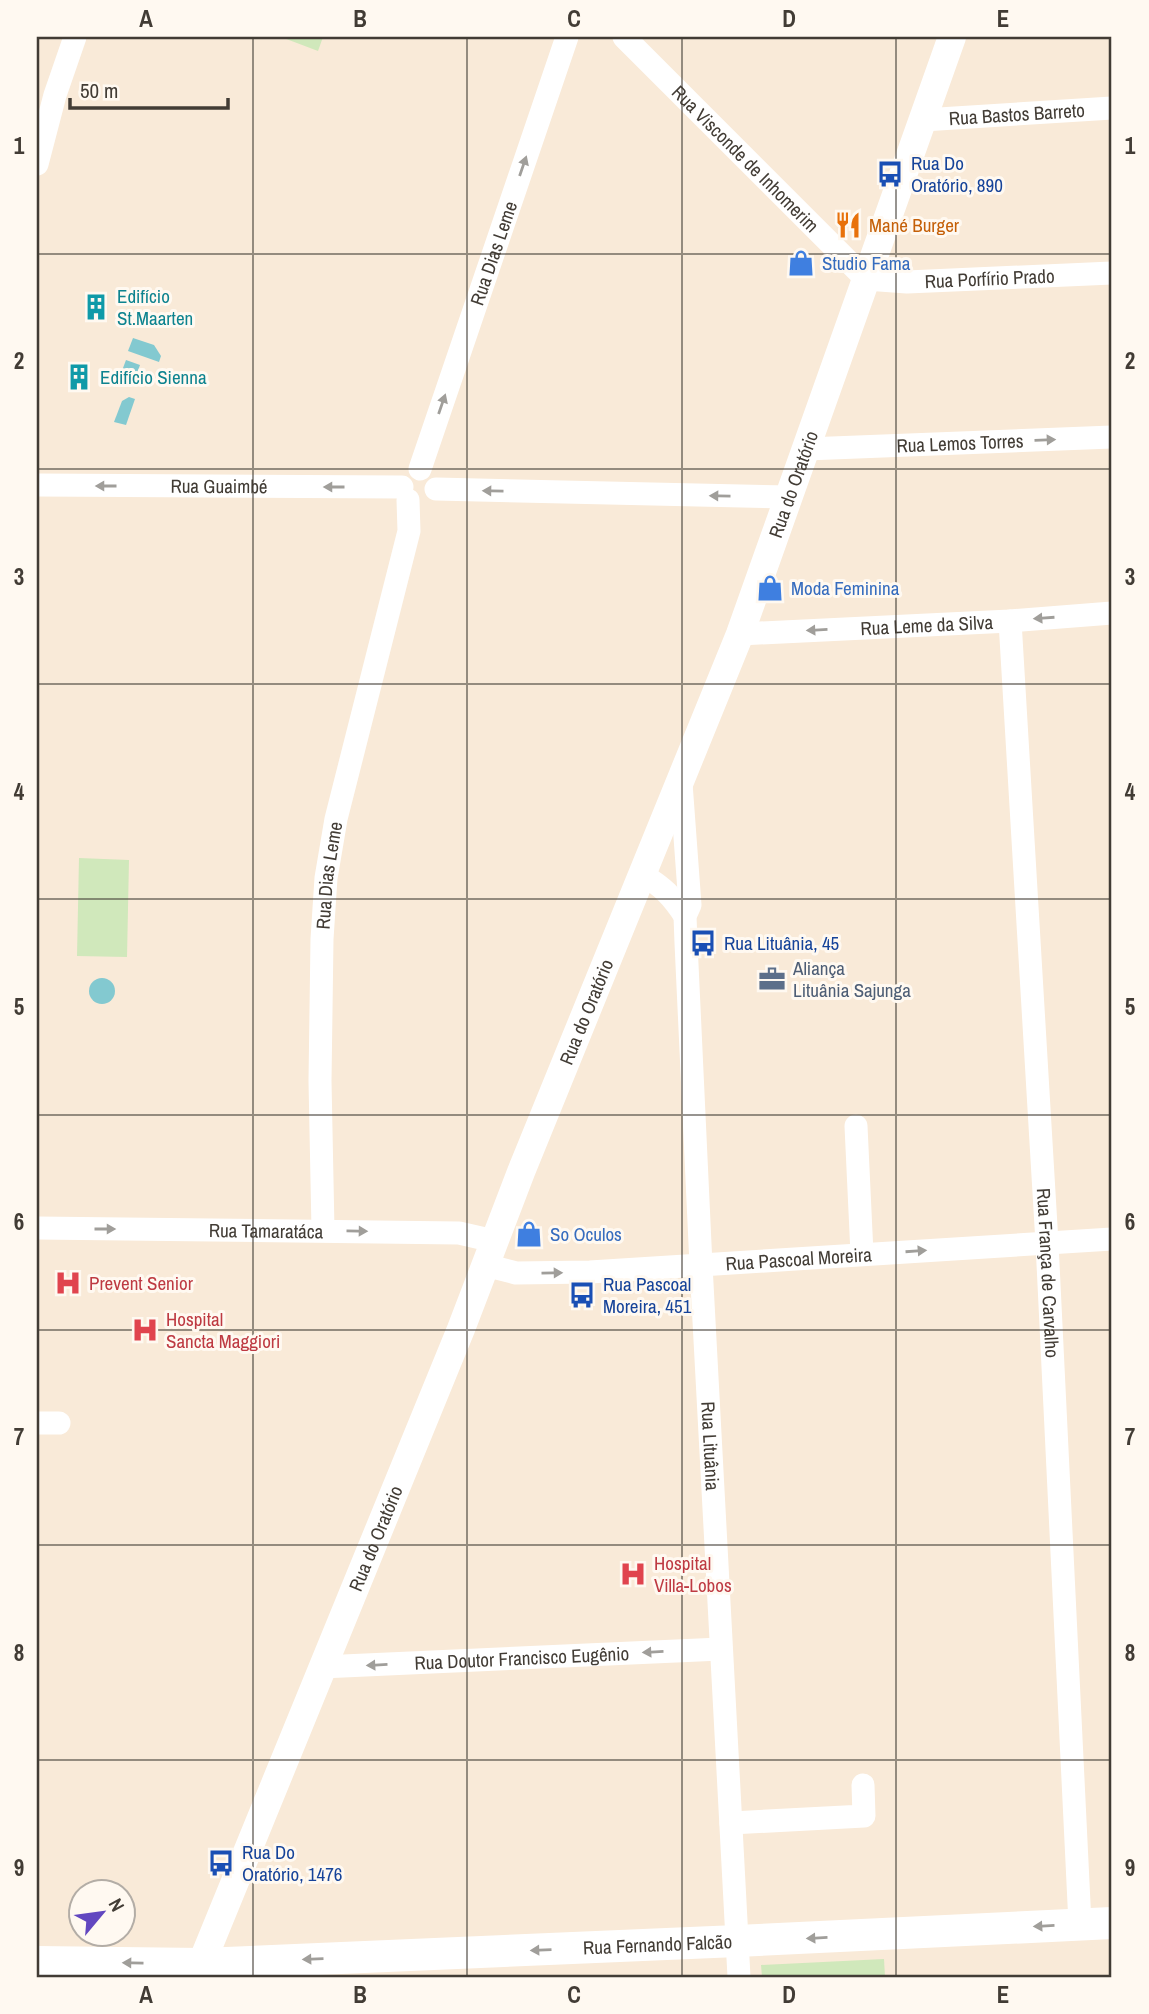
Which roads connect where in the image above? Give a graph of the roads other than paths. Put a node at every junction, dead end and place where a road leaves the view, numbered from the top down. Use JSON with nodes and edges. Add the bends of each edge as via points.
{"nodes":[{"id":1,"x":75,"y":37,"type":"edge"},
{"id":2,"x":567,"y":37,"type":"edge"},
{"id":3,"x":624,"y":37,"type":"edge"},
{"id":4,"x":952,"y":37,"type":"edge"},
{"id":5,"x":1112,"y":108,"type":"edge"},
{"id":6,"x":923,"y":120,"type":"junction"},
{"id":7,"x":37,"y":164,"type":"edge"},
{"id":8,"x":1112,"y":273,"type":"edge"},
{"id":9,"x":866,"y":279,"type":"junction"},
{"id":10,"x":1112,"y":438,"type":"edge"},
{"id":11,"x":806,"y":449,"type":"junction"},
{"id":12,"x":37,"y":485,"type":"edge"},
{"id":13,"x":419,"y":494,"type":"junction"},
{"id":14,"x":789,"y":497,"type":"junction"},
{"id":15,"x":1112,"y":614,"type":"edge"},
{"id":16,"x":1010,"y":621,"type":"junction"},
{"id":17,"x":740,"y":634,"type":"junction"},
{"id":18,"x":681,"y":782,"type":"junction"},
{"id":19,"x":654,"y":846,"type":"junction"},
{"id":20,"x":643,"y":875,"type":"junction"},
{"id":21,"x":688,"y":880,"type":"junction"},
{"id":22,"x":685,"y":916,"type":"junction"},
{"id":23,"x":856,"y":1126,"type":"dead end"},
{"id":24,"x":37,"y":1228,"type":"edge"},
{"id":25,"x":323,"y":1230,"type":"junction"},
{"id":26,"x":1112,"y":1239,"type":"edge"},
{"id":27,"x":1047,"y":1242,"type":"junction"},
{"id":28,"x":489,"y":1253,"type":"junction"},
{"id":29,"x":862,"y":1254,"type":"junction"},
{"id":30,"x":701,"y":1265,"type":"junction"},
{"id":31,"x":721,"y":1649,"type":"junction"},
{"id":32,"x":321,"y":1667,"type":"junction"},
{"id":33,"x":863,"y":1785,"type":"dead end"},
{"id":34,"x":731,"y":1823,"type":"junction"},
{"id":35,"x":1112,"y":1923,"type":"edge"},
{"id":36,"x":1080,"y":1924,"type":"junction"},
{"id":37,"x":737,"y":1941,"type":"junction"},
{"id":38,"x":37,"y":1962,"type":"edge"},
{"id":39,"x":199,"y":1971,"type":"edge"},
{"id":40,"x":739,"y":1977,"type":"edge"}],
"edges":[{"from":1,"to":7,"type":"street"},
{"from":13,"to":2,"type":"street","name":"Rua Dias Leme","one_way":true,"via":[[436,482],[433,475],[420,469]]},
{"from":3,"to":9,"type":"street","name":"Rua Visconde de Inhomerim"},
{"from":4,"to":6,"type":"street","name":"Rua do Oratório"},
{"from":5,"to":6,"type":"street","name":"Rua Bastos Barreto"},
{"from":6,"to":9,"type":"street","name":"Rua do Oratório"},
{"from":8,"to":9,"type":"street","name":"Rua Porfírio Prado","via":[[907,282]]},
{"from":9,"to":11,"type":"street","name":"Rua do Oratório"},
{"from":11,"to":10,"type":"street","name":"Rua Lemos Torres","one_way":true},
{"from":11,"to":14,"type":"street","name":"Rua do Oratório"},
{"from":13,"to":12,"type":"street","name":"Rua Guaimbé","one_way":true},
{"from":14,"to":13,"type":"street","name":"Rua Guaimbé","one_way":true},
{"from":13,"to":25,"type":"street","name":"Rua Dias Leme","via":[[336,819],[327,878],[321,939]]},
{"from":14,"to":17,"type":"street","name":"Rua do Oratório"},
{"from":15,"to":16,"type":"street","name":"Rua Leme da Silva","one_way":true},
{"from":16,"to":17,"type":"street","name":"Rua Leme da Silva","one_way":true},
{"from":16,"to":27,"type":"street","name":"Rua França de Carvalho"},
{"from":17,"to":18,"type":"street","name":"Rua do Oratório"},
{"from":18,"to":19,"type":"street","name":"Rua do Oratório"},
{"from":18,"to":21,"type":"street","name":"Rua Lituânia"},
{"from":19,"to":20,"type":"street","name":"Rua do Oratório"},
{"from":19,"to":21,"type":"street","via":[[678,860]]},
{"from":20,"to":22,"type":"street","via":[[661,886]]},
{"from":20,"to":28,"type":"street","name":"Rua do Oratório"},
{"from":21,"to":22,"type":"street","name":"Rua Lituânia","via":[[690,905]]},
{"from":22,"to":30,"type":"street","name":"Rua Lituânia"},
{"from":23,"to":29,"type":"street"},
{"from":24,"to":25,"type":"street","name":"Rua Tamaratáca","one_way":true},
{"from":25,"to":28,"type":"street","name":"Rua Tamaratáca","one_way":true,"via":[[459,1233]]},
{"from":26,"to":27,"type":"street","name":"Rua Pascoal Moreira"},
{"from":29,"to":27,"type":"street","name":"Rua Pascoal Moreira","one_way":true},
{"from":27,"to":36,"type":"street","name":"Rua França de Carvalho"},
{"from":28,"to":30,"type":"street","name":"Rua Pascoal Moreira","one_way":true,"via":[[516,1273]]},
{"from":28,"to":32,"type":"street","name":"Rua do Oratório"},
{"from":29,"to":30,"type":"street","name":"Rua Pascoal Moreira"},
{"from":30,"to":31,"type":"street","name":"Rua Lituânia"},
{"from":31,"to":32,"type":"street","name":"Rua Doutor Francisco Eugênio","one_way":true},
{"from":31,"to":34,"type":"street","name":"Rua Lituânia"},
{"from":32,"to":39,"type":"street","name":"Rua do Oratório"},
{"from":33,"to":34,"type":"street","via":[[863,1816]]},
{"from":34,"to":37,"type":"street","name":"Rua Lituânia"},
{"from":35,"to":36,"type":"main road","name":"Rua Fernando Falcão"},
{"from":36,"to":37,"type":"main road","name":"Rua Fernando Falcão","one_way":true},
{"from":37,"to":39,"type":"main road","name":"Rua Fernando Falcão","one_way":true},
{"from":37,"to":40,"type":"street","name":"Rua Lituânia"},
{"from":39,"to":38,"type":"main road","name":"Rua Fernando Falcão","one_way":true}]}
